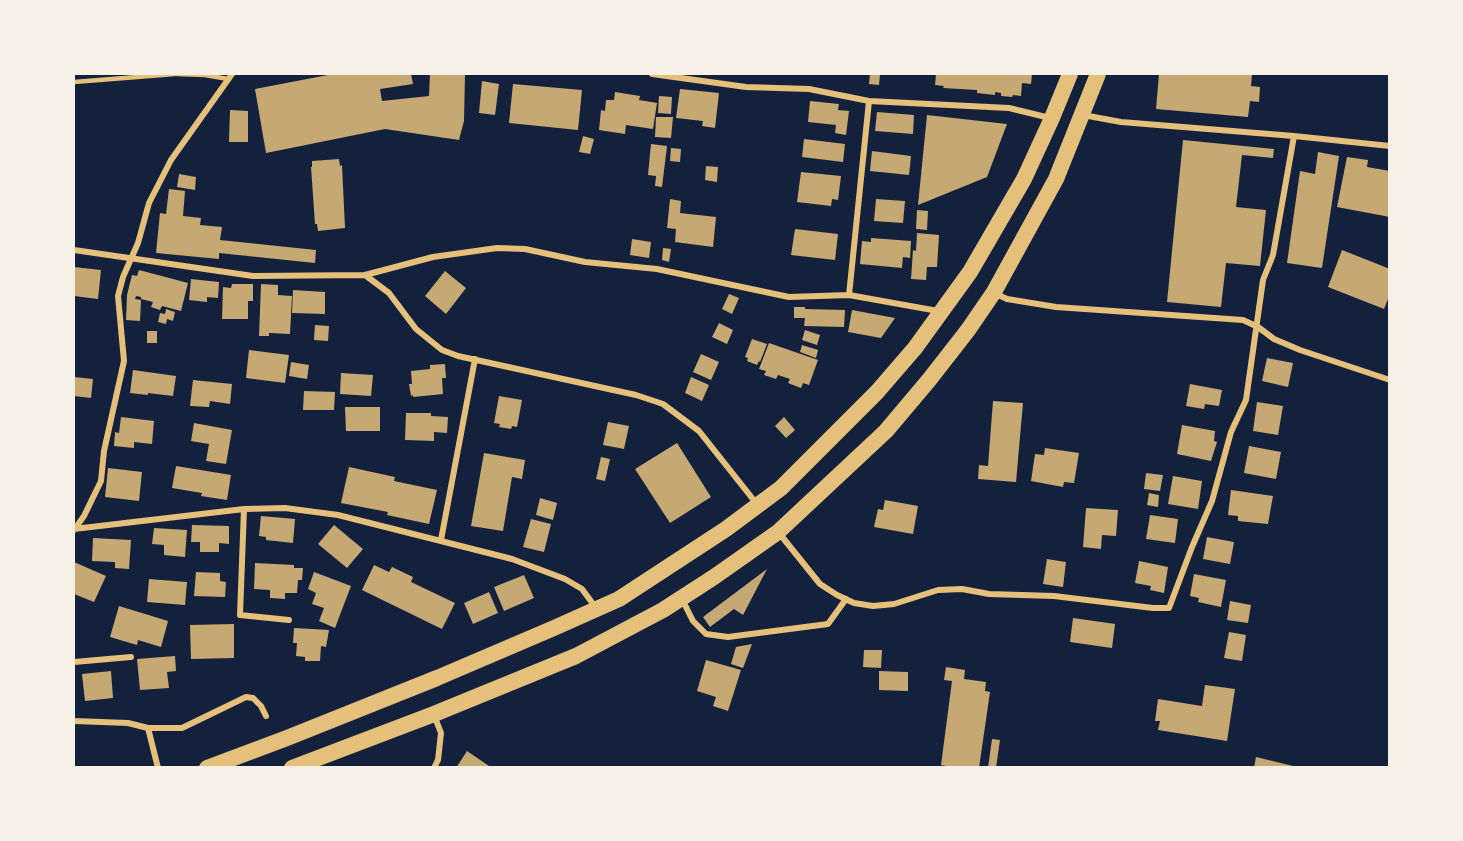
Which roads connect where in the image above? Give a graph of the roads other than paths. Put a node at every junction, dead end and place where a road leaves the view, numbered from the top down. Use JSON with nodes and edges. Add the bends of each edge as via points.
{"nodes":[{"id":1,"x":176,"y":74,"type":"edge"},
{"id":2,"x":652,"y":74,"type":"edge"},
{"id":3,"x":1070,"y":74,"type":"edge"},
{"id":4,"x":1098,"y":74,"type":"edge"},
{"id":5,"x":230,"y":76,"type":"edge"},
{"id":6,"x":74,"y":82,"type":"edge"},
{"id":7,"x":869,"y":101,"type":"junction"},
{"id":8,"x":1083,"y":115,"type":"junction"},
{"id":9,"x":1052,"y":118,"type":"junction"},
{"id":10,"x":1294,"y":136,"type":"junction"},
{"id":11,"x":1389,"y":146,"type":"edge"},
{"id":12,"x":74,"y":250,"type":"edge"},
{"id":13,"x":132,"y":258,"type":"junction"},
{"id":14,"x":365,"y":274,"type":"junction"},
{"id":15,"x":994,"y":292,"type":"junction"},
{"id":16,"x":849,"y":295,"type":"junction"},
{"id":17,"x":941,"y":312,"type":"junction"},
{"id":18,"x":1258,"y":327,"type":"junction"},
{"id":19,"x":475,"y":359,"type":"junction"},
{"id":20,"x":1389,"y":380,"type":"edge"},
{"id":21,"x":757,"y":505,"type":"junction"},
{"id":22,"x":244,"y":509,"type":"junction"},
{"id":23,"x":74,"y":530,"type":"edge"},
{"id":24,"x":778,"y":532,"type":"junction"},
{"id":25,"x":441,"y":540,"type":"junction"},
{"id":26,"x":682,"y":598,"type":"junction"},
{"id":27,"x":846,"y":599,"type":"junction"},
{"id":28,"x":596,"y":609,"type":"junction"},
{"id":29,"x":289,"y":620,"type":"dead end"},
{"id":30,"x":131,"y":657,"type":"dead end"},
{"id":31,"x":74,"y":662,"type":"edge"},
{"id":32,"x":434,"y":714,"type":"junction"},
{"id":33,"x":266,"y":716,"type":"dead end"},
{"id":34,"x":74,"y":721,"type":"edge"},
{"id":35,"x":148,"y":728,"type":"junction"},
{"id":36,"x":158,"y":768,"type":"edge"},
{"id":37,"x":207,"y":768,"type":"edge"},
{"id":38,"x":292,"y":768,"type":"edge"},
{"id":39,"x":434,"y":768,"type":"edge"}],
"edges":[{"from":1,"to":5,"type":"lane"},
{"from":1,"to":6,"type":"lane"},
{"from":2,"to":7,"type":"street","via":[[746,87],[809,89]]},
{"from":3,"to":9,"type":"highway"},
{"from":4,"to":8,"type":"highway"},
{"from":5,"to":13,"type":"street","via":[[171,160],[149,203]]},
{"from":7,"to":9,"type":"street","via":[[1009,108]]},
{"from":7,"to":16,"type":"street"},
{"from":8,"to":10,"type":"street","via":[[1121,122]]},
{"from":8,"to":15,"type":"highway","via":[[1056,179]]},
{"from":9,"to":17,"type":"highway","via":[[1002,219]]},
{"from":10,"to":11,"type":"street"},
{"from":10,"to":18,"type":"street","via":[[1273,255],[1263,280]]},
{"from":12,"to":13,"type":"street"},
{"from":13,"to":14,"type":"street","via":[[253,276]]},
{"from":13,"to":23,"type":"street","via":[[118,296],[124,362],[100,481]]},
{"from":14,"to":16,"type":"street","via":[[433,257],[497,248],[525,249],[585,262],[657,268],[789,297]]},
{"from":14,"to":19,"type":"street","via":[[389,293],[430,342],[442,350]]},
{"from":15,"to":18,"type":"street","via":[[1007,299],[1056,307],[1227,318]]},
{"from":15,"to":24,"type":"highway","via":[[886,431]]},
{"from":16,"to":17,"type":"street"},
{"from":17,"to":21,"type":"highway","via":[[877,392],[781,488]]},
{"from":18,"to":20,"type":"street","via":[[1300,350]]},
{"from":18,"to":27,"type":"street","via":[[1246,400],[1231,432],[1212,501],[1169,608],[962,589],[938,590],[894,604],[873,606]]},
{"from":19,"to":21,"type":"street","via":[[663,404],[699,431]]},
{"from":19,"to":25,"type":"street"},
{"from":21,"to":28,"type":"highway","via":[[665,570]]},
{"from":22,"to":23,"type":"street"},
{"from":22,"to":25,"type":"street","via":[[285,508],[338,515]]},
{"from":22,"to":29,"type":"street","via":[[240,615]]},
{"from":24,"to":26,"type":"highway"},
{"from":24,"to":27,"type":"street","via":[[820,584]]},
{"from":25,"to":28,"type":"street","via":[[512,559],[565,579],[582,589]]},
{"from":26,"to":27,"type":"street","via":[[693,621],[706,634],[728,637],[828,624]]},
{"from":26,"to":32,"type":"highway","via":[[576,656]]},
{"from":28,"to":37,"type":"highway","via":[[426,682]]},
{"from":30,"to":31,"type":"street"},
{"from":32,"to":38,"type":"highway"},
{"from":32,"to":39,"type":"street","via":[[441,733]]},
{"from":33,"to":35,"type":"street","via":[[253,698],[246,697],[182,728]]},
{"from":34,"to":35,"type":"street","via":[[128,723]]},
{"from":35,"to":36,"type":"street"}]}
